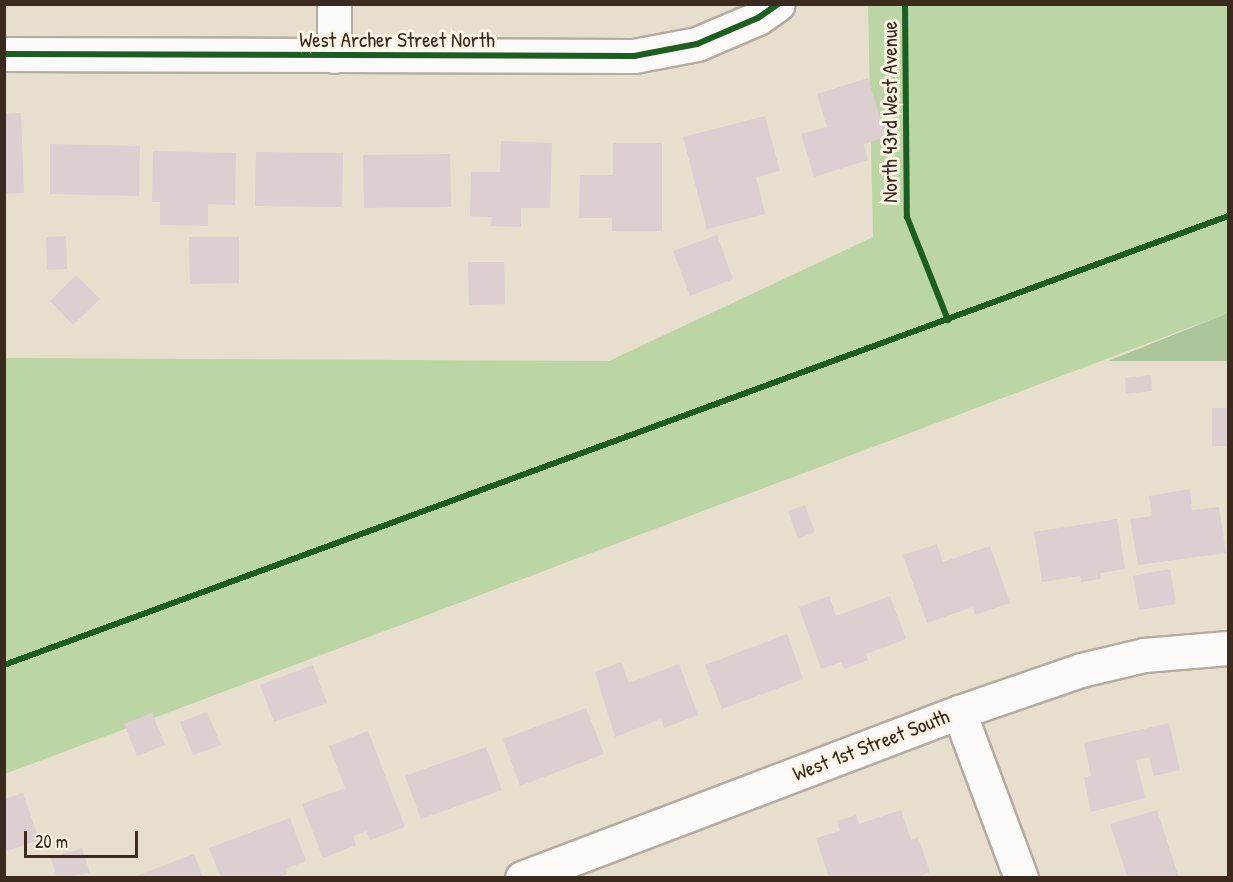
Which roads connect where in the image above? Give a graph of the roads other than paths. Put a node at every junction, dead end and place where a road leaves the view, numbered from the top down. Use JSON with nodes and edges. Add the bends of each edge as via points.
{"nodes":[{"id":1,"x":334,"y":4,"type":"edge"},
{"id":2,"x":778,"y":4,"type":"edge"},
{"id":3,"x":4,"y":54,"type":"edge"},
{"id":4,"x":334,"y":56,"type":"junction"},
{"id":5,"x":1228,"y":648,"type":"edge"},
{"id":6,"x":959,"y":712,"type":"junction"},
{"id":7,"x":522,"y":878,"type":"edge"},
{"id":8,"x":1021,"y":878,"type":"edge"}],
"edges":[{"from":1,"to":4,"type":"street"},
{"from":2,"to":4,"type":"street","name":"West Archer Street North","via":[[758,18],[697,44],[633,56]]},
{"from":3,"to":4,"type":"street","name":"West Archer Street North"},
{"from":5,"to":6,"type":"street","name":"West 1st Street South","via":[[1123,660]]},
{"from":6,"to":7,"type":"street","name":"West 1st Street South"},
{"from":6,"to":8,"type":"street"}]}
